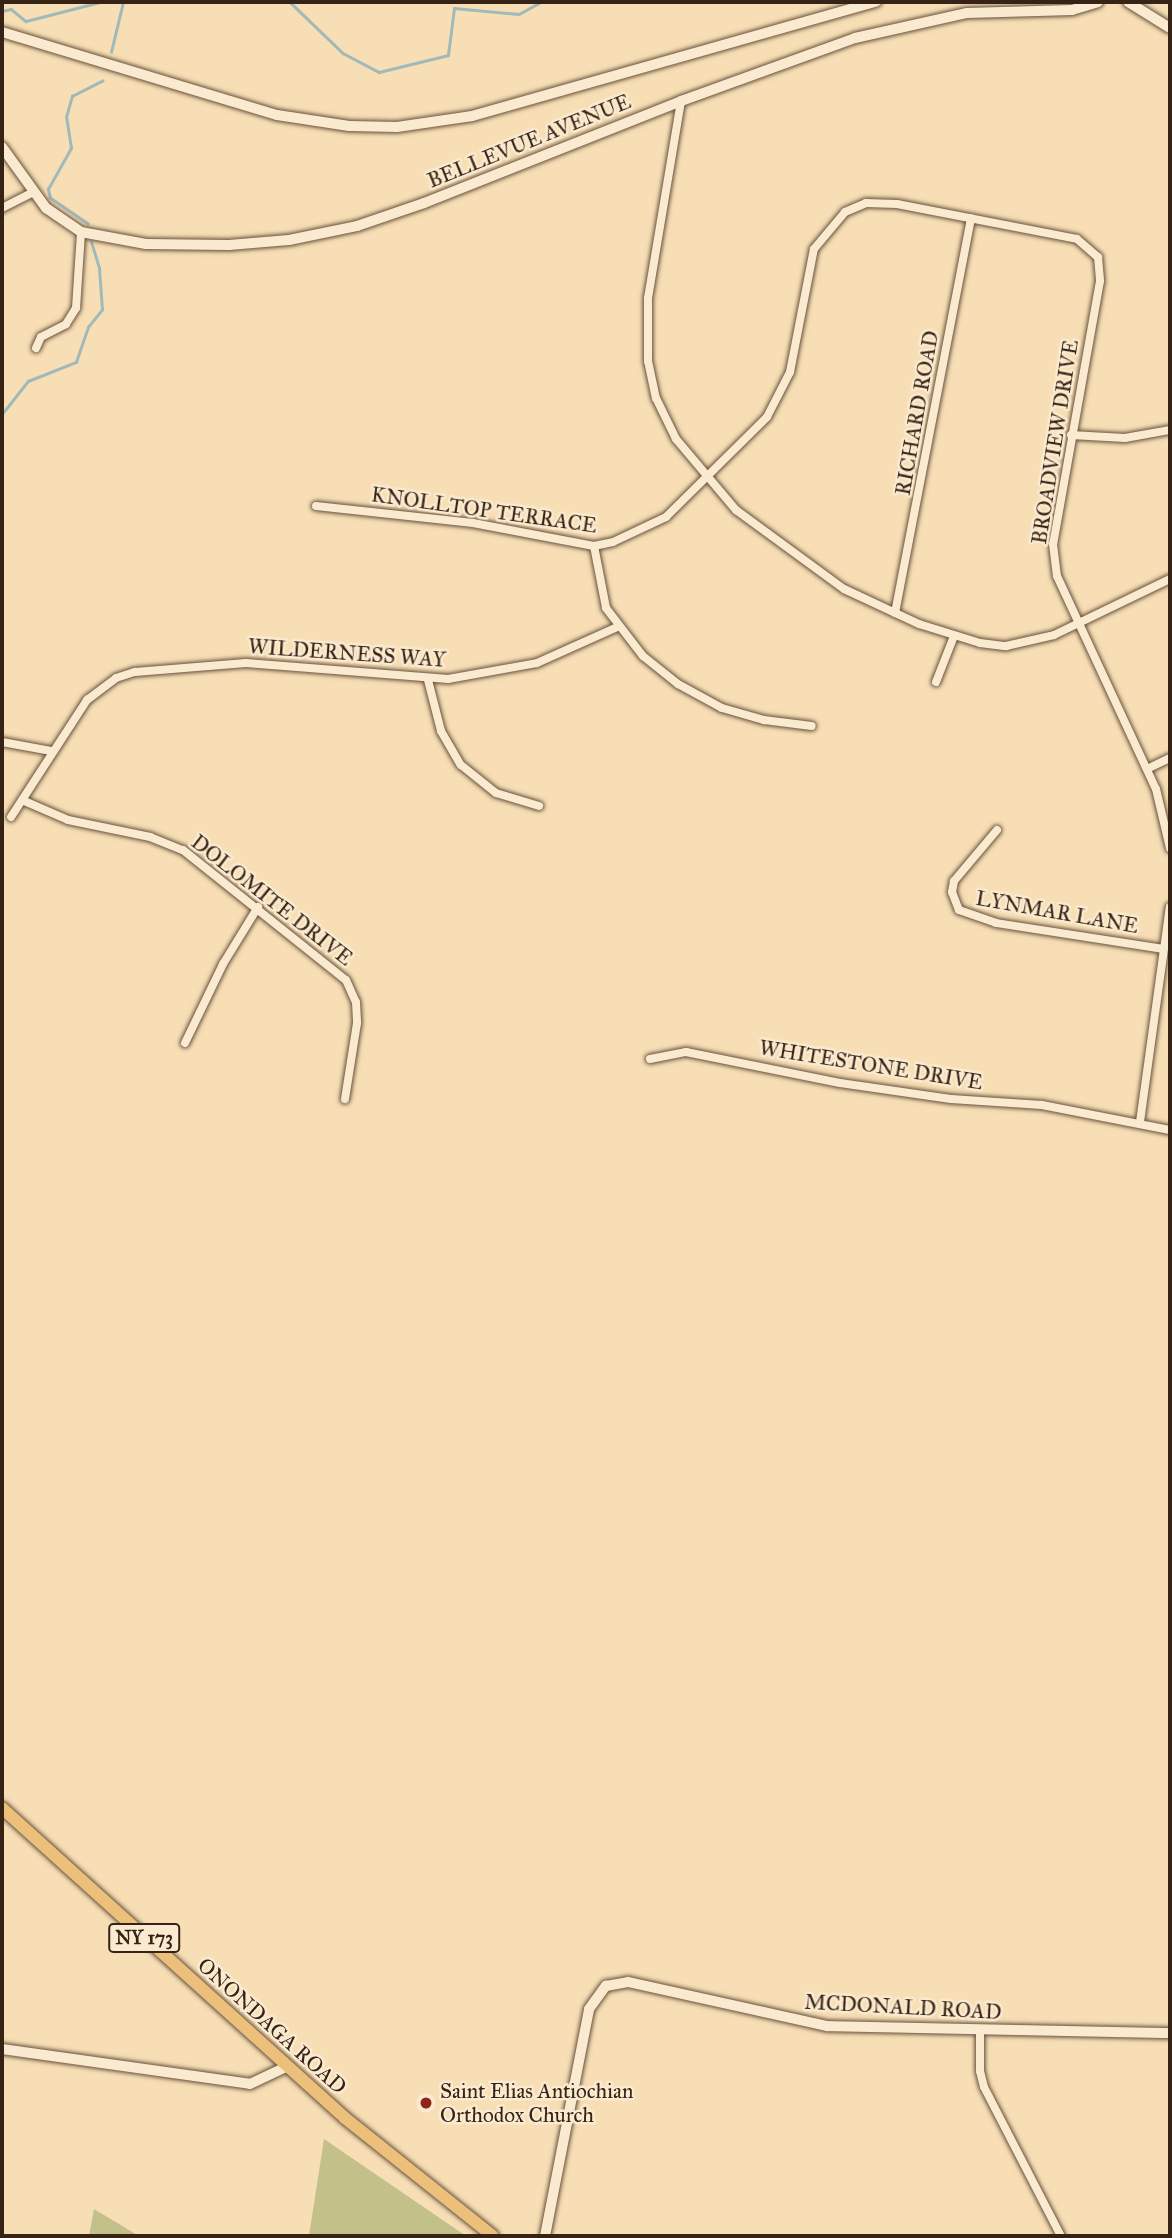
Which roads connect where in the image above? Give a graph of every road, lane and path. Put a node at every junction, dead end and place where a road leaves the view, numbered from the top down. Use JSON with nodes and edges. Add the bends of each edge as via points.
{"nodes":[{"id":1,"x":876,"y":2,"type":"edge"},
{"id":2,"x":1098,"y":2,"type":"edge"},
{"id":3,"x":1128,"y":2,"type":"edge"},
{"id":4,"x":1170,"y":27,"type":"edge"},
{"id":5,"x":2,"y":32,"type":"edge"},
{"id":6,"x":681,"y":101,"type":"junction"},
{"id":7,"x":2,"y":147,"type":"edge"},
{"id":8,"x":32,"y":193,"type":"junction"},
{"id":9,"x":2,"y":208,"type":"edge"},
{"id":10,"x":971,"y":218,"type":"junction"},
{"id":11,"x":81,"y":232,"type":"junction"},
{"id":12,"x":1077,"y":239,"type":"joint"},
{"id":13,"x":36,"y":348,"type":"dead end"},
{"id":14,"x":1170,"y":430,"type":"edge"},
{"id":15,"x":1071,"y":435,"type":"junction"},
{"id":16,"x":705,"y":478,"type":"junction"},
{"id":17,"x":316,"y":506,"type":"dead end"},
{"id":18,"x":594,"y":546,"type":"junction"},
{"id":19,"x":1170,"y":579,"type":"edge"},
{"id":20,"x":895,"y":613,"type":"junction"},
{"id":21,"x":1078,"y":624,"type":"junction"},
{"id":22,"x":617,"y":627,"type":"junction"},
{"id":23,"x":954,"y":636,"type":"junction"},
{"id":24,"x":428,"y":680,"type":"junction"},
{"id":25,"x":936,"y":682,"type":"dead end"},
{"id":26,"x":812,"y":726,"type":"dead end"},
{"id":27,"x":2,"y":742,"type":"edge"},
{"id":28,"x":51,"y":751,"type":"junction"},
{"id":29,"x":1170,"y":758,"type":"edge"},
{"id":30,"x":1147,"y":769,"type":"junction"},
{"id":31,"x":22,"y":800,"type":"junction"},
{"id":32,"x":539,"y":806,"type":"dead end"},
{"id":33,"x":11,"y":817,"type":"dead end"},
{"id":34,"x":997,"y":830,"type":"dead end"},
{"id":35,"x":1170,"y":848,"type":"edge"},
{"id":36,"x":258,"y":907,"type":"junction"},
{"id":37,"x":1170,"y":907,"type":"edge"},
{"id":38,"x":1163,"y":948,"type":"junction"},
{"id":39,"x":185,"y":1043,"type":"dead end"},
{"id":40,"x":650,"y":1059,"type":"dead end"},
{"id":41,"x":345,"y":1099,"type":"dead end"},
{"id":42,"x":1140,"y":1122,"type":"junction"},
{"id":43,"x":1170,"y":1130,"type":"edge"},
{"id":44,"x":2,"y":1808,"type":"edge"},
{"id":45,"x":980,"y":2031,"type":"junction"},
{"id":46,"x":1170,"y":2033,"type":"edge"},
{"id":47,"x":2,"y":2049,"type":"edge"},
{"id":48,"x":288,"y":2066,"type":"junction"},
{"id":49,"x":493,"y":2236,"type":"edge"},
{"id":50,"x":545,"y":2236,"type":"edge"},
{"id":51,"x":1061,"y":2236,"type":"edge"}],
"edges":[{"from":1,"to":5,"type":"street","via":[[472,116],[397,127],[349,126],[276,115]]},
{"from":2,"to":6,"type":"street","name":"BELLEVUE AVENUE","via":[[1072,10],[967,13],[916,23],[855,38]]},
{"from":3,"to":4,"type":"street"},
{"from":6,"to":11,"type":"street","name":"BELLEVUE AVENUE","via":[[424,203],[334,231],[229,246],[128,243]]},
{"from":6,"to":16,"type":"street","via":[[646,331],[661,411]]},
{"from":7,"to":8,"type":"street","name":"BELLEVUE AVENUE"},
{"from":8,"to":9,"type":"street"},
{"from":8,"to":11,"type":"street","name":"BELLEVUE AVENUE","via":[[58,219]]},
{"from":10,"to":12,"type":"street","name":"KNOLLTOP TERRACE"},
{"from":10,"to":16,"type":"street","name":"KNOLLTOP TERRACE","via":[[880,202],[855,207],[836,219],[814,249],[790,372],[776,402],[758,428]]},
{"from":10,"to":20,"type":"street","name":"RICHARD ROAD"},
{"from":11,"to":13,"type":"street","via":[[76,308],[66,324],[41,337]]},
{"from":12,"to":15,"type":"street","name":"BROADVIEW DRIVE","via":[[1098,257],[1100,281]]},
{"from":14,"to":15,"type":"street","via":[[1125,438]]},
{"from":15,"to":21,"type":"street","name":"BROADVIEW DRIVE","via":[[1053,544],[1057,576]]},
{"from":16,"to":18,"type":"street","name":"KNOLLTOP TERRACE","via":[[651,527]]},
{"from":16,"to":20,"type":"street","via":[[736,510],[814,570]]},
{"from":17,"to":18,"type":"street","name":"KNOLLTOP TERRACE","via":[[473,523]]},
{"from":18,"to":22,"type":"street","via":[[601,593]]},
{"from":19,"to":21,"type":"street"},
{"from":20,"to":23,"type":"street"},
{"from":21,"to":23,"type":"street","via":[[1054,635],[1006,646]]},
{"from":21,"to":30,"type":"street","name":"BROADVIEW DRIVE"},
{"from":22,"to":24,"type":"street","name":"WILDERNESS WAY","via":[[519,668]]},
{"from":22,"to":26,"type":"street","via":[[643,656],[696,696],[744,715]]},
{"from":23,"to":25,"type":"street"},
{"from":24,"to":28,"type":"street","name":"WILDERNESS WAY","via":[[316,666],[246,663],[135,671],[116,678],[87,700]]},
{"from":24,"to":32,"type":"street","via":[[441,731],[461,765],[496,793]]},
{"from":27,"to":28,"type":"street"},
{"from":28,"to":31,"type":"street","name":"WILDERNESS WAY"},
{"from":29,"to":30,"type":"street"},
{"from":30,"to":35,"type":"street","name":"BROADVIEW DRIVE"},
{"from":31,"to":33,"type":"street","name":"WILDERNESS WAY"},
{"from":31,"to":36,"type":"street","name":"DOLOMITE DRIVE","via":[[68,820],[169,843]]},
{"from":34,"to":38,"type":"street","name":"LYNMAR LANE","via":[[954,881],[953,901],[959,910],[996,923]]},
{"from":36,"to":39,"type":"street","via":[[223,964]]},
{"from":36,"to":41,"type":"street","name":"DOLOMITE DRIVE","via":[[351,988],[358,1023]]},
{"from":37,"to":38,"type":"street"},
{"from":38,"to":42,"type":"street"},
{"from":40,"to":42,"type":"street","name":"WHITESTONE DRIVE","via":[[686,1052],[852,1084],[951,1099],[1042,1105]]},
{"from":42,"to":43,"type":"street","name":"WHITESTONE DRIVE"},
{"from":44,"to":48,"type":"main road","name":"ONONDAGA ROAD","number":"NY 173"},
{"from":45,"to":46,"type":"street","name":"MCDONALD ROAD"},
{"from":45,"to":50,"type":"street","name":"MCDONALD ROAD","via":[[827,2026],[628,1982],[606,1986],[589,2008]]},
{"from":45,"to":51,"type":"street","via":[[979,2071],[984,2087]]},
{"from":47,"to":48,"type":"street","via":[[250,2084]]},
{"from":48,"to":49,"type":"main road","name":"ONONDAGA ROAD","number":"NY 173"}]}
